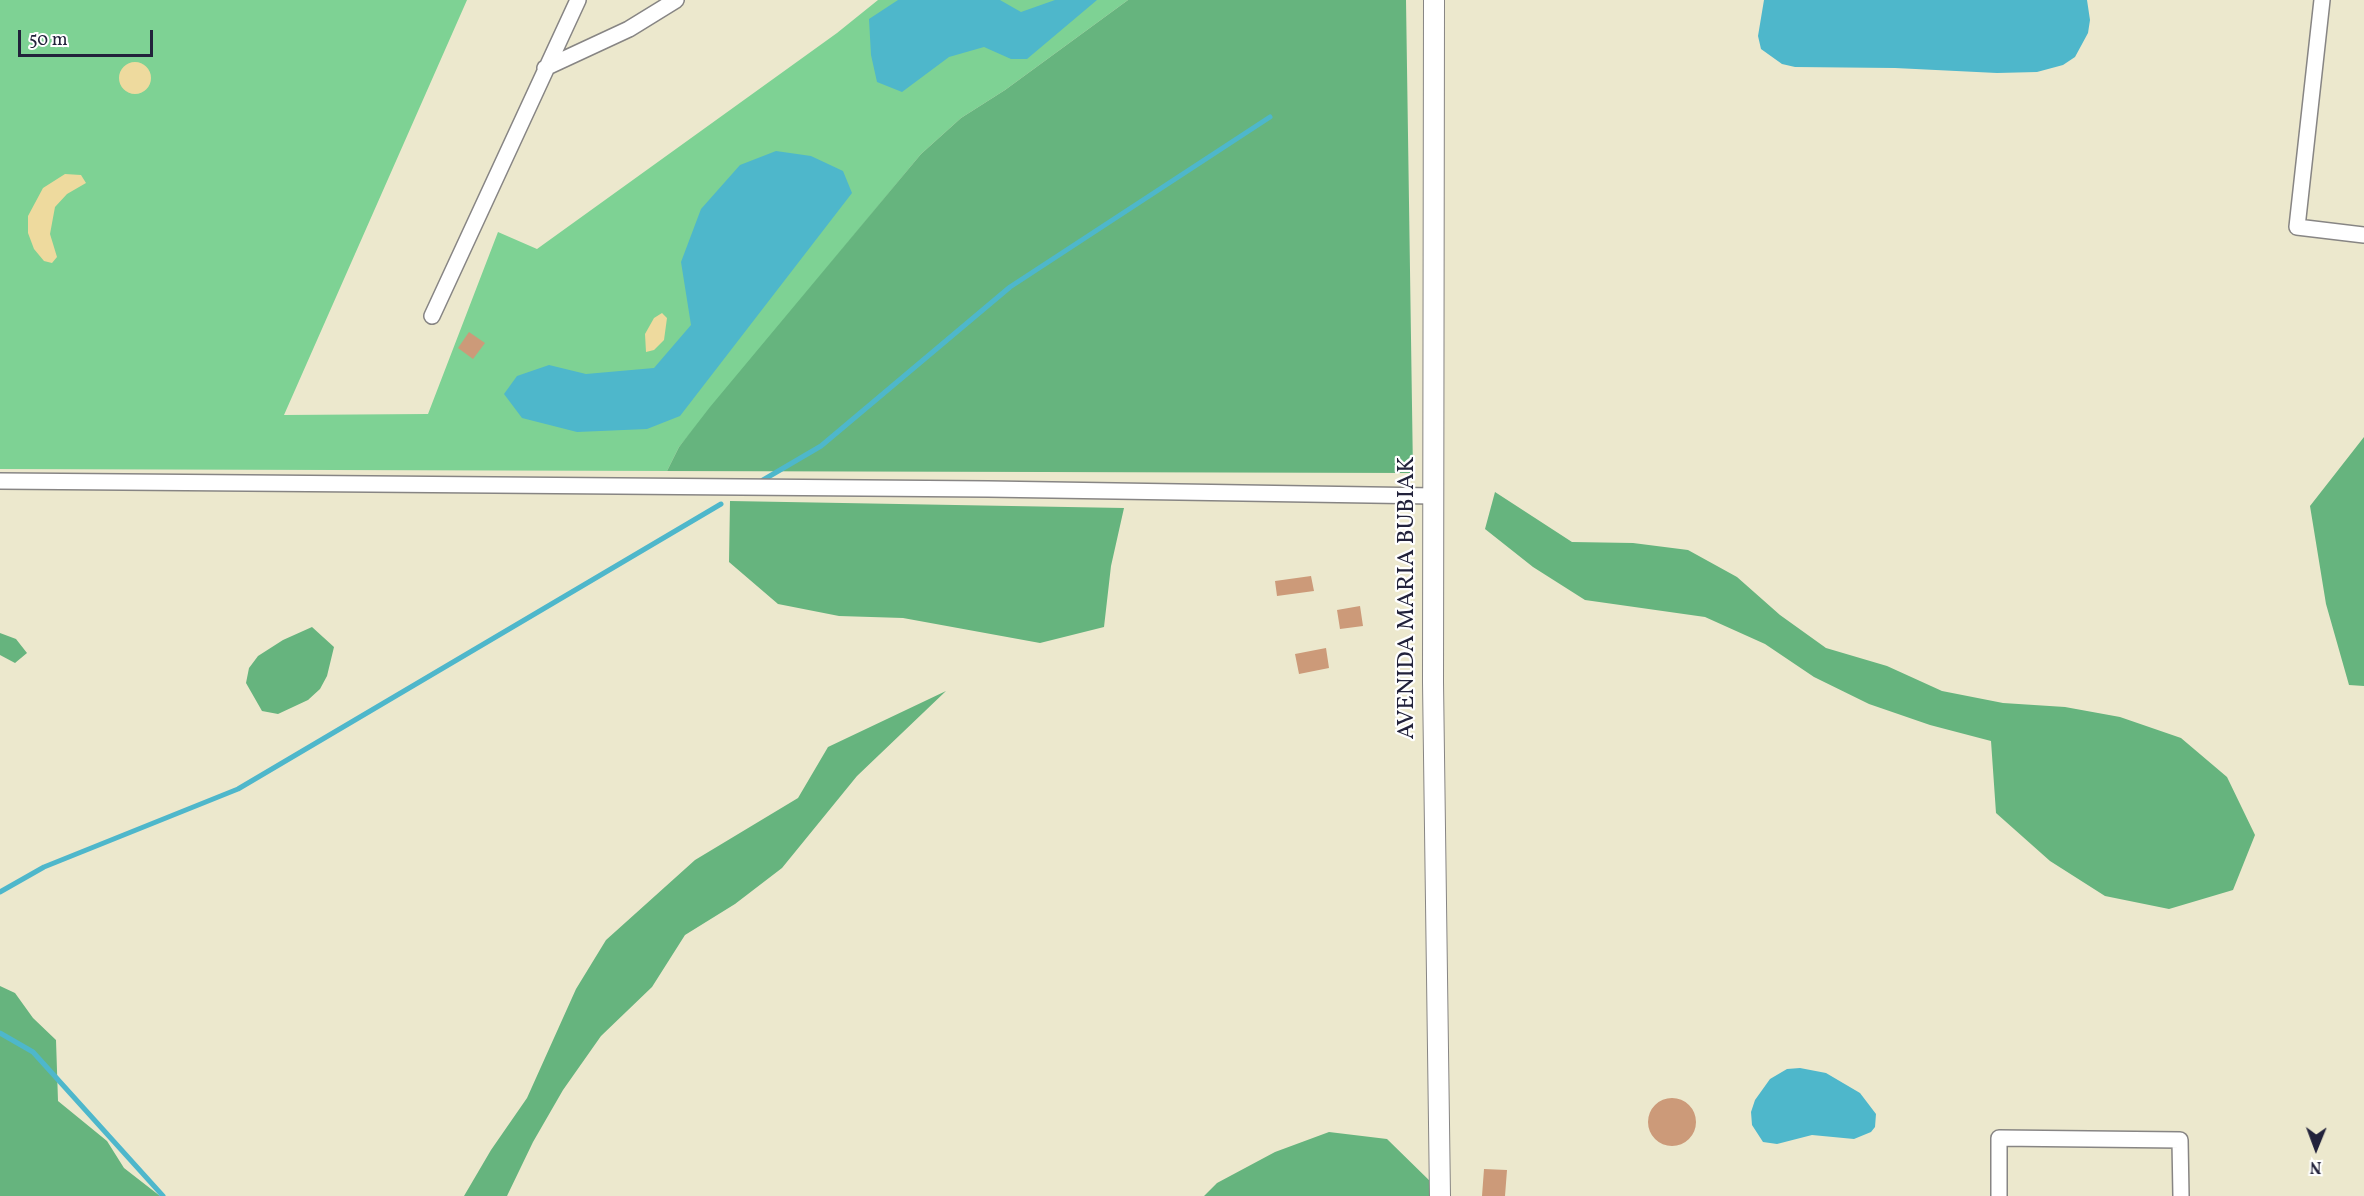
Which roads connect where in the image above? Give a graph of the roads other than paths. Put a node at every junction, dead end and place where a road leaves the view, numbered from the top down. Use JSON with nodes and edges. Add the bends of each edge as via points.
{"nodes":[{"id":1,"x":578,"y":0,"type":"edge"},
{"id":2,"x":676,"y":0,"type":"edge"},
{"id":3,"x":1434,"y":0,"type":"edge"},
{"id":4,"x":2322,"y":0,"type":"edge"},
{"id":5,"x":545,"y":68,"type":"junction"},
{"id":6,"x":2364,"y":235,"type":"edge"},
{"id":7,"x":432,"y":316,"type":"dead end"},
{"id":8,"x":0,"y":481,"type":"edge"},
{"id":9,"x":1434,"y":496,"type":"junction"},
{"id":10,"x":1440,"y":1196,"type":"edge"},
{"id":11,"x":1999,"y":1196,"type":"edge"},
{"id":12,"x":2181,"y":1196,"type":"edge"}],
"edges":[{"from":1,"to":5,"type":"street"},
{"from":2,"to":5,"type":"street","via":[[629,29]]},
{"from":3,"to":9,"type":"street","name":"AVENIDA MARIA BUBIAK"},
{"from":4,"to":6,"type":"street","via":[[2296,227]]},
{"from":5,"to":7,"type":"street"},
{"from":8,"to":9,"type":"street"},
{"from":9,"to":10,"type":"street","name":"AVENIDA MARIA BUBIAK"},
{"from":11,"to":12,"type":"street","via":[[1999,1138],[2180,1140]]}]}
